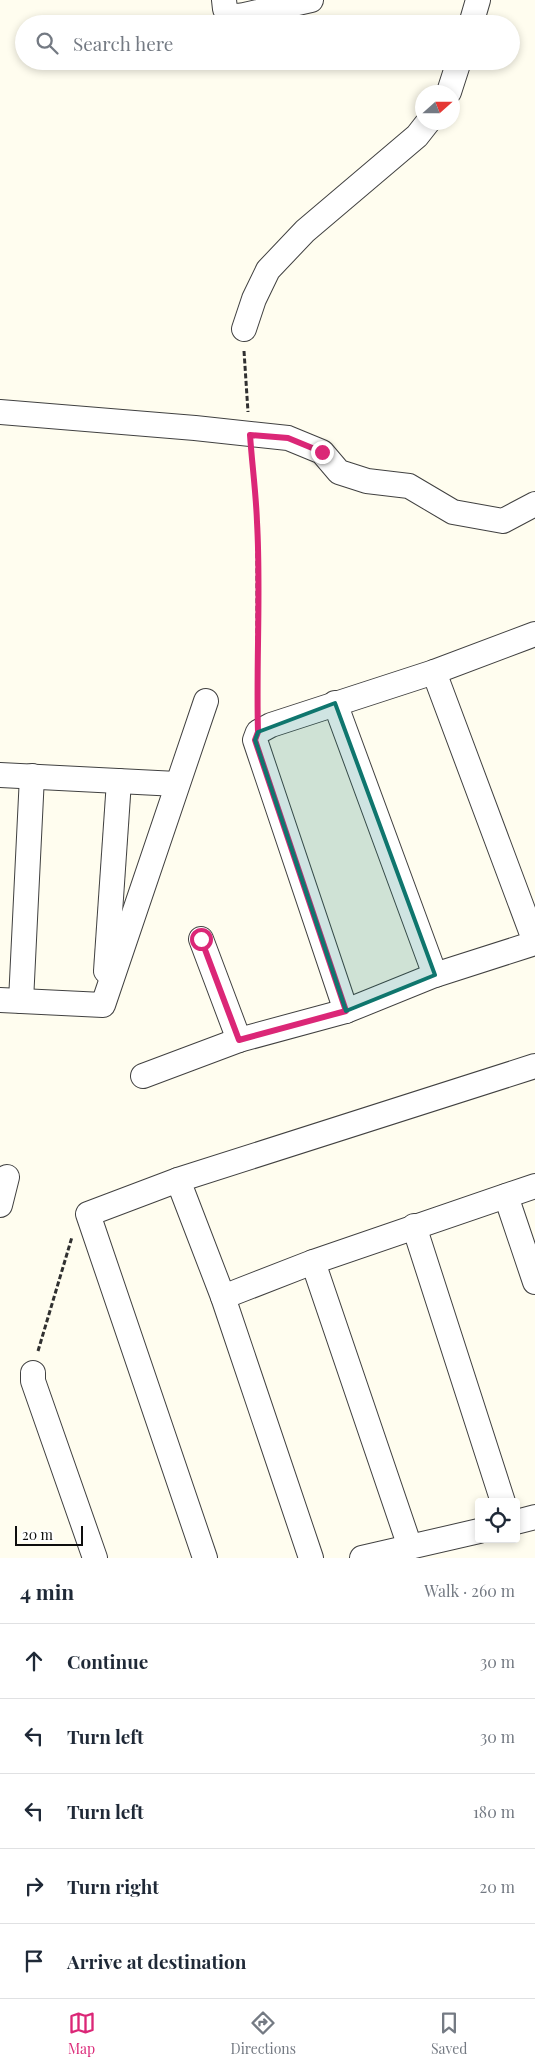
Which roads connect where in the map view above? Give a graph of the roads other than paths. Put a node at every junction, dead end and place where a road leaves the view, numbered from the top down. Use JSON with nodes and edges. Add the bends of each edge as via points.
{"nodes":[{"id":1,"x":224,"y":0,"type":"edge"},
{"id":2,"x":310,"y":0,"type":"edge"},
{"id":3,"x":478,"y":0,"type":"edge"},
{"id":4,"x":230,"y":15,"type":"edge"},
{"id":5,"x":244,"y":15,"type":"edge"},
{"id":6,"x":474,"y":15,"type":"edge"},
{"id":7,"x":456,"y":70,"type":"edge"},
{"id":8,"x":451,"y":85,"type":"edge"},
{"id":9,"x":422,"y":130,"type":"edge"},
{"id":10,"x":244,"y":329,"type":"road end"},
{"id":11,"x":0,"y":412,"type":"edge"},
{"id":12,"x":535,"y":504,"type":"edge"},
{"id":13,"x":534,"y":638,"type":"edge"},
{"id":14,"x":434,"y":672,"type":"junction"},
{"id":15,"x":206,"y":701,"type":"dead end"},
{"id":16,"x":335,"y":703,"type":"junction"},
{"id":17,"x":0,"y":775,"type":"edge"},
{"id":18,"x":32,"y":776,"type":"junction"},
{"id":19,"x":119,"y":781,"type":"junction"},
{"id":20,"x":177,"y":784,"type":"junction"},
{"id":21,"x":201,"y":939,"type":"dead end"},
{"id":22,"x":535,"y":943,"type":"edge"},
{"id":23,"x":435,"y":975,"type":"junction"},
{"id":24,"x":10,"y":1000,"type":"edge"},
{"id":25,"x":103,"y":1005,"type":"junction"},
{"id":26,"x":346,"y":1011,"type":"junction"},
{"id":27,"x":239,"y":1040,"type":"junction"},
{"id":28,"x":535,"y":1066,"type":"edge"},
{"id":29,"x":143,"y":1076,"type":"dead end"},
{"id":30,"x":7,"y":1177,"type":"dead end"},
{"id":31,"x":178,"y":1180,"type":"junction"},
{"id":32,"x":535,"y":1186,"type":"edge"},
{"id":33,"x":506,"y":1196,"type":"junction"},
{"id":34,"x":0,"y":1205,"type":"edge"},
{"id":35,"x":414,"y":1226,"type":"junction"},
{"id":36,"x":313,"y":1262,"type":"junction"},
{"id":37,"x":535,"y":1282,"type":"edge"},
{"id":38,"x":223,"y":1297,"type":"junction"},
{"id":39,"x":33,"y":1372,"type":"road end"},
{"id":40,"x":502,"y":1498,"type":"edge"},
{"id":41,"x":535,"y":1517,"type":"edge"},
{"id":42,"x":520,"y":1521,"type":"edge"},
{"id":43,"x":475,"y":1532,"type":"edge"},
{"id":44,"x":410,"y":1547,"type":"junction"},
{"id":45,"x":95,"y":1558,"type":"edge"},
{"id":46,"x":205,"y":1558,"type":"edge"},
{"id":47,"x":311,"y":1558,"type":"edge"},
{"id":48,"x":362,"y":1558,"type":"edge"}],
"edges":[{"from":1,"to":4,"type":"street"},
{"from":2,"to":5,"type":"street"},
{"from":3,"to":6,"type":"street"},
{"from":7,"to":8,"type":"street"},
{"from":9,"to":10,"type":"street","via":[[304,231],[268,270]]},
{"from":11,"to":12,"type":"street","via":[[288,438],[322,452],[339,472],[367,481],[409,486],[453,512],[504,521]]},
{"from":13,"to":14,"type":"street"},
{"from":14,"to":16,"type":"street"},
{"from":14,"to":22,"type":"street"},
{"from":15,"to":20,"type":"street"},
{"from":16,"to":23,"type":"street"},
{"from":16,"to":26,"type":"street","via":[[271,725],[258,732],[255,740]]},
{"from":17,"to":18,"type":"street"},
{"from":18,"to":19,"type":"street"},
{"from":18,"to":24,"type":"street"},
{"from":19,"to":20,"type":"street"},
{"from":19,"to":25,"type":"street"},
{"from":20,"to":25,"type":"street"},
{"from":21,"to":27,"type":"street"},
{"from":22,"to":23,"type":"street"},
{"from":23,"to":26,"type":"street"},
{"from":24,"to":25,"type":"street"},
{"from":26,"to":27,"type":"street"},
{"from":27,"to":29,"type":"street"},
{"from":28,"to":31,"type":"street"},
{"from":30,"to":34,"type":"street"},
{"from":31,"to":38,"type":"street"},
{"from":31,"to":46,"type":"street","via":[[88,1214]]},
{"from":32,"to":33,"type":"street"},
{"from":33,"to":35,"type":"street"},
{"from":33,"to":37,"type":"street"},
{"from":35,"to":36,"type":"street"},
{"from":35,"to":40,"type":"street"},
{"from":36,"to":38,"type":"street"},
{"from":36,"to":44,"type":"street"},
{"from":38,"to":47,"type":"street"},
{"from":39,"to":45,"type":"street","via":[[33,1381]]},
{"from":41,"to":42,"type":"street"},
{"from":43,"to":44,"type":"street"},
{"from":44,"to":48,"type":"street"}]}
